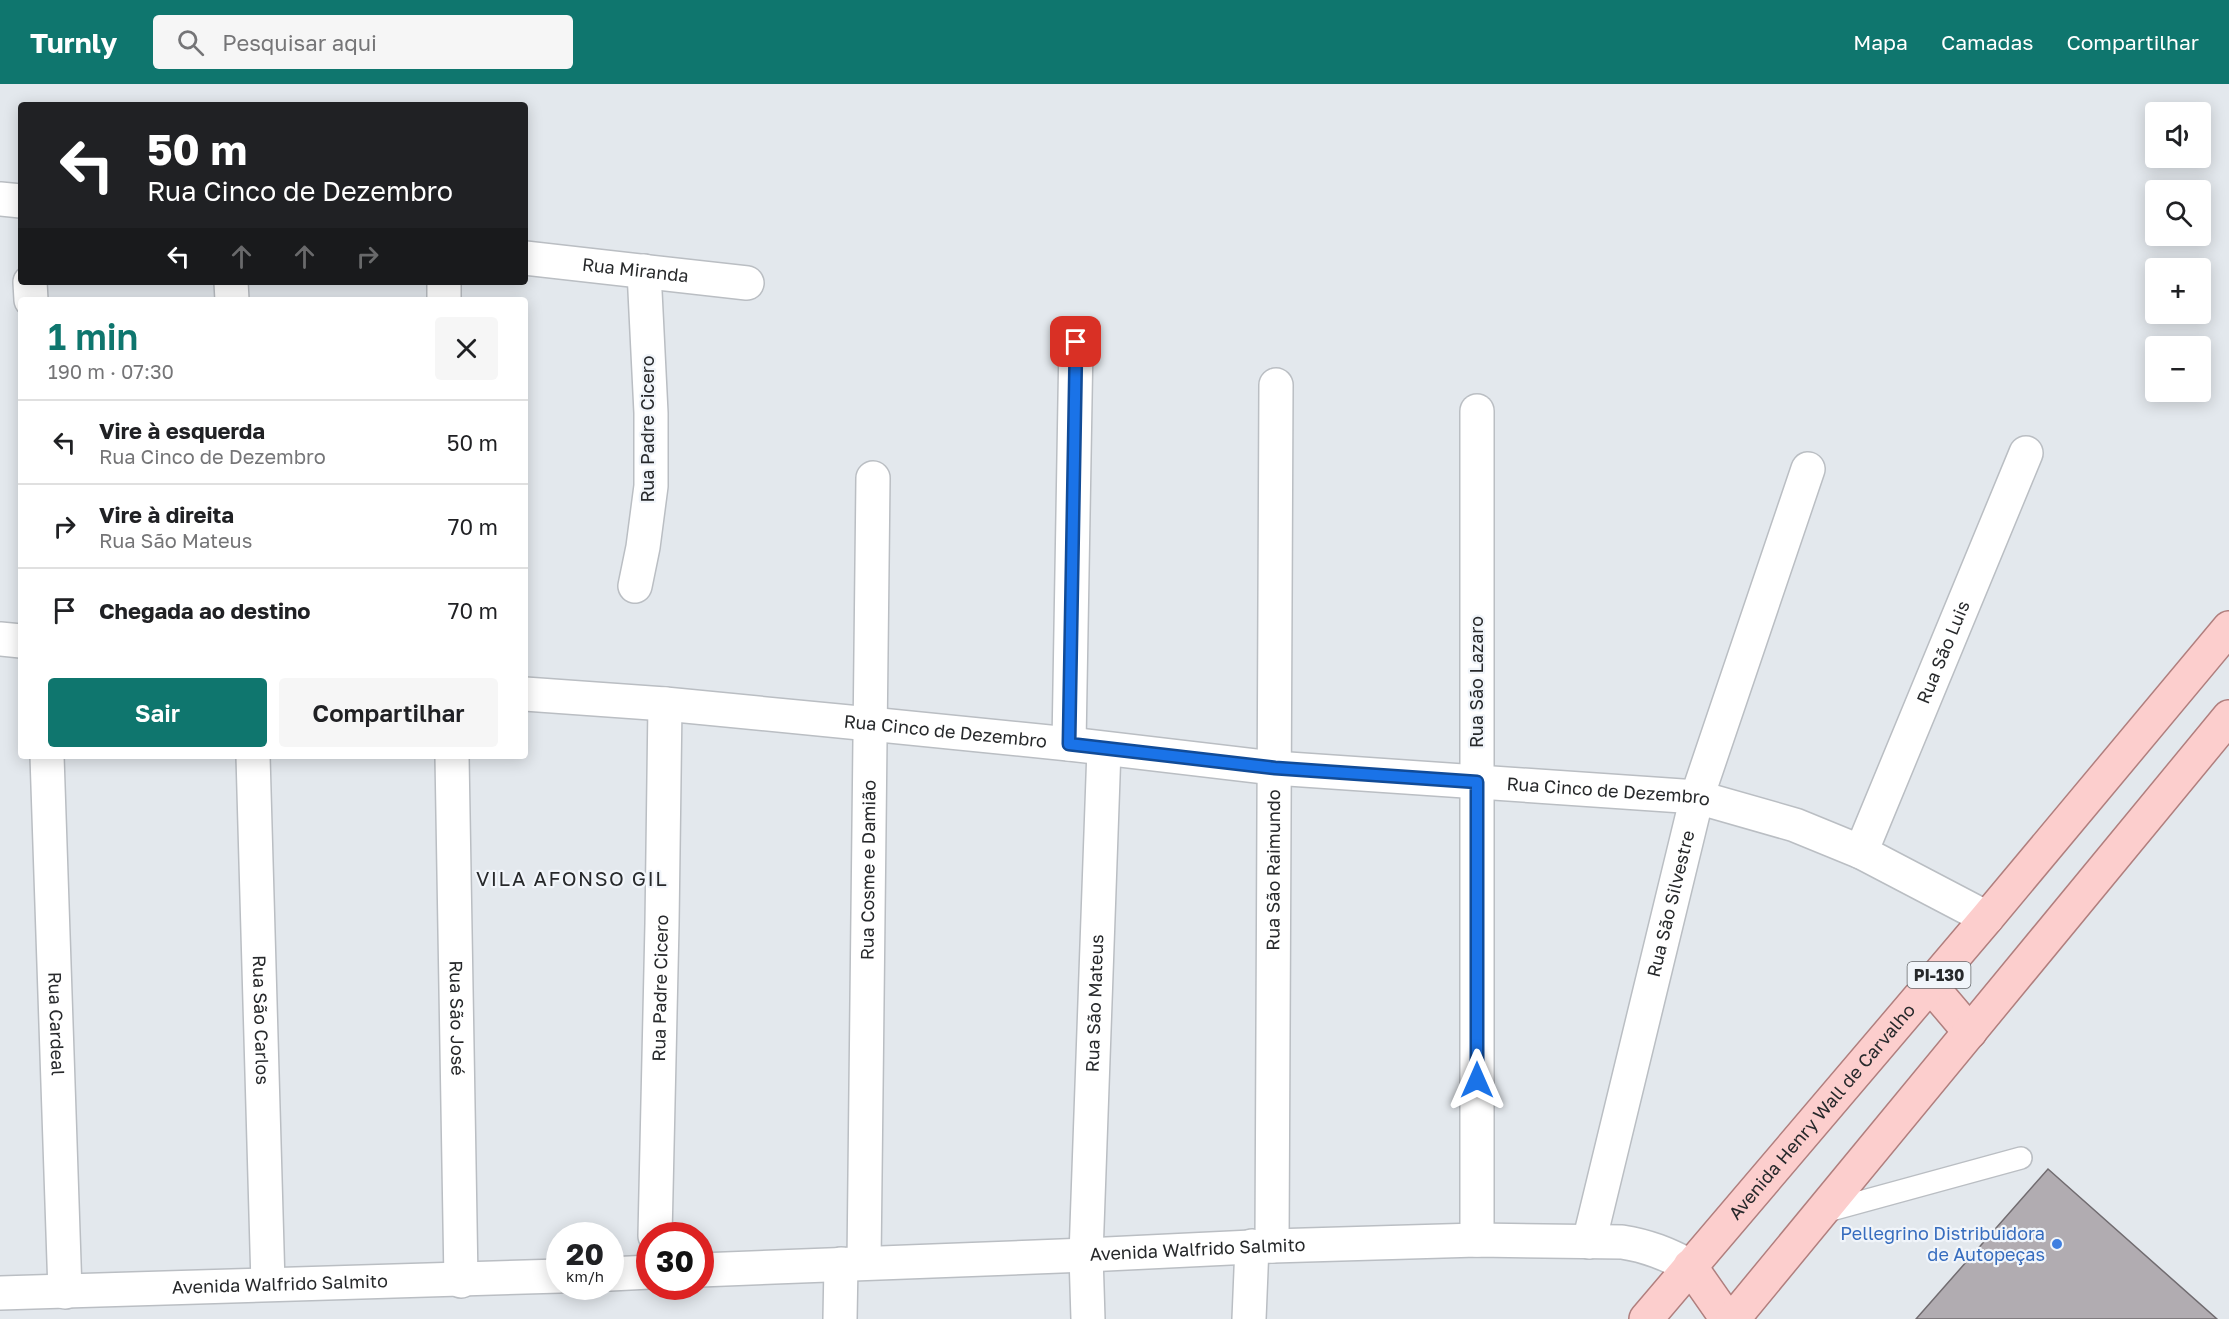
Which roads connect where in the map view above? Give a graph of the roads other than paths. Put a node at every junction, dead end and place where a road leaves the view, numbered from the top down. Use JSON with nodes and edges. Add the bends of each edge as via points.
{"nodes":[{"id":1,"x":0,"y":198,"type":"edge"},
{"id":2,"x":18,"y":201,"type":"edge"},
{"id":3,"x":528,"y":258,"type":"edge"},
{"id":4,"x":644,"y":271,"type":"junction"},
{"id":5,"x":747,"y":283,"type":"dead end"},
{"id":6,"x":1076,"y":342,"type":"dead end"},
{"id":7,"x":1276,"y":385,"type":"dead end"},
{"id":8,"x":1477,"y":411,"type":"dead end"},
{"id":9,"x":2026,"y":453,"type":"dead end"},
{"id":10,"x":1808,"y":469,"type":"dead end"},
{"id":11,"x":873,"y":478,"type":"dead end"},
{"id":12,"x":635,"y":586,"type":"dead end"},
{"id":13,"x":2229,"y":628,"type":"edge"},
{"id":14,"x":0,"y":639,"type":"edge"},
{"id":15,"x":18,"y":641,"type":"edge"},
{"id":16,"x":528,"y":694,"type":"edge"},
{"id":17,"x":665,"y":704,"type":"junction"},
{"id":18,"x":2227,"y":721,"type":"edge"},
{"id":19,"x":870,"y":724,"type":"junction"},
{"id":20,"x":1069,"y":744,"type":"junction"},
{"id":21,"x":1104,"y":749,"type":"junction"},
{"id":22,"x":47,"y":759,"type":"edge"},
{"id":23,"x":253,"y":759,"type":"edge"},
{"id":24,"x":452,"y":759,"type":"edge"},
{"id":25,"x":1275,"y":768,"type":"junction"},
{"id":26,"x":1477,"y":782,"type":"junction"},
{"id":27,"x":1697,"y":797,"type":"junction"},
{"id":28,"x":1861,"y":852,"type":"junction"},
{"id":29,"x":1987,"y":918,"type":"junction"},
{"id":30,"x":1929,"y":985,"type":"junction"},
{"id":31,"x":1970,"y":1032,"type":"junction"},
{"id":32,"x":2021,"y":1158,"type":"dead end"},
{"id":33,"x":1820,"y":1214,"type":"junction"},
{"id":34,"x":655,"y":1222,"type":"edge"},
{"id":35,"x":1478,"y":1240,"type":"junction"},
{"id":36,"x":1589,"y":1242,"type":"junction"},
{"id":37,"x":1262,"y":1246,"type":"junction"},
{"id":38,"x":1086,"y":1255,"type":"junction"},
{"id":39,"x":852,"y":1264,"type":"junction"},
{"id":40,"x":1690,"y":1266,"type":"junction"},
{"id":41,"x":714,"y":1269,"type":"edge"},
{"id":42,"x":546,"y":1277,"type":"edge"},
{"id":43,"x":461,"y":1281,"type":"junction"},
{"id":44,"x":268,"y":1284,"type":"junction"},
{"id":45,"x":65,"y":1292,"type":"junction"},
{"id":46,"x":0,"y":1293,"type":"edge"},
{"id":47,"x":840,"y":1319,"type":"edge"},
{"id":48,"x":1088,"y":1319,"type":"edge"},
{"id":49,"x":1249,"y":1319,"type":"edge"},
{"id":50,"x":1646,"y":1319,"type":"edge"},
{"id":51,"x":1727,"y":1319,"type":"edge"},
{"id":52,"x":1733,"y":1319,"type":"edge"}],
"edges":[{"from":1,"to":2,"type":"street"},
{"from":3,"to":4,"type":"street","name":"Rua Miranda"},
{"from":4,"to":5,"type":"street","name":"Rua Miranda"},
{"from":4,"to":12,"type":"street","name":"Rua Padre Cicero","via":[[651,486]]},
{"from":6,"to":20,"type":"street"},
{"from":7,"to":25,"type":"street","name":"Rua São Raimundo"},
{"from":8,"to":26,"type":"street","name":"Rua São Lazaro"},
{"from":9,"to":28,"type":"street","name":"Rua São Luis"},
{"from":10,"to":27,"type":"street","name":"Rua São Silvestre"},
{"from":11,"to":19,"type":"street","name":"Rua Cosme e Damião"},
{"from":13,"to":29,"type":"main road","name":"Avenida Henry Wall de Carvalho","number":"PI-130"},
{"from":14,"to":15,"type":"street"},
{"from":16,"to":17,"type":"street","name":"Rua Cinco de Dezembro"},
{"from":17,"to":19,"type":"street","name":"Rua Cinco de Dezembro"},
{"from":17,"to":34,"type":"street","name":"Rua Padre Cicero"},
{"from":18,"to":31,"type":"main road"},
{"from":19,"to":20,"type":"street","name":"Rua Cinco de Dezembro"},
{"from":19,"to":39,"type":"street","name":"Rua Cosme e Damião"},
{"from":20,"to":21,"type":"street","name":"Rua Cinco de Dezembro"},
{"from":21,"to":25,"type":"street","name":"Rua Cinco de Dezembro"},
{"from":21,"to":38,"type":"street","name":"Rua São Mateus"},
{"from":22,"to":45,"type":"street","name":"Rua Cardeal"},
{"from":23,"to":44,"type":"street","name":"Rua São Carlos"},
{"from":24,"to":43,"type":"street","name":"Rua São José"},
{"from":25,"to":26,"type":"street","name":"Rua Cinco de Dezembro"},
{"from":25,"to":37,"type":"street","name":"Rua São Raimundo"},
{"from":26,"to":27,"type":"street","name":"Rua Cinco de Dezembro"},
{"from":26,"to":35,"type":"street","name":"Rua São Lazaro"},
{"from":27,"to":28,"type":"street","name":"Rua Cinco de Dezembro","via":[[1795,825]]},
{"from":27,"to":36,"type":"street","name":"Rua São Silvestre"},
{"from":28,"to":29,"type":"street","name":"Rua Cinco de Dezembro"},
{"from":29,"to":30,"type":"main road","name":"Avenida Henry Wall de Carvalho","number":"PI-130"},
{"from":30,"to":31,"type":"main road"},
{"from":30,"to":40,"type":"main road","name":"Avenida Henry Wall de Carvalho","number":"PI-130"},
{"from":31,"to":33,"type":"main road"},
{"from":32,"to":33,"type":"lane"},
{"from":33,"to":52,"type":"main road"},
{"from":35,"to":36,"type":"street","name":"Avenida Walfrido Salmito"},
{"from":35,"to":37,"type":"street","name":"Avenida Walfrido Salmito"},
{"from":36,"to":40,"type":"street","name":"Avenida Walfrido Salmito","via":[[1643,1245]]},
{"from":37,"to":38,"type":"street","name":"Avenida Walfrido Salmito"},
{"from":37,"to":49,"type":"street","name":"Rua São Raimundo"},
{"from":38,"to":39,"type":"street","name":"Avenida Walfrido Salmito"},
{"from":38,"to":48,"type":"street","name":"Rua São Mateus"},
{"from":39,"to":41,"type":"street","name":"Avenida Walfrido Salmito"},
{"from":39,"to":47,"type":"street","name":"Rua Cosme e Damião"},
{"from":40,"to":50,"type":"main road","name":"Avenida Henry Wall de Carvalho","number":"PI-130"},
{"from":40,"to":51,"type":"main road"},
{"from":42,"to":43,"type":"street","name":"Avenida Walfrido Salmito"},
{"from":43,"to":44,"type":"street","name":"Avenida Walfrido Salmito"},
{"from":44,"to":45,"type":"street","name":"Avenida Walfrido Salmito"},
{"from":45,"to":46,"type":"street","name":"Avenida Walfrido Salmito"}]}
